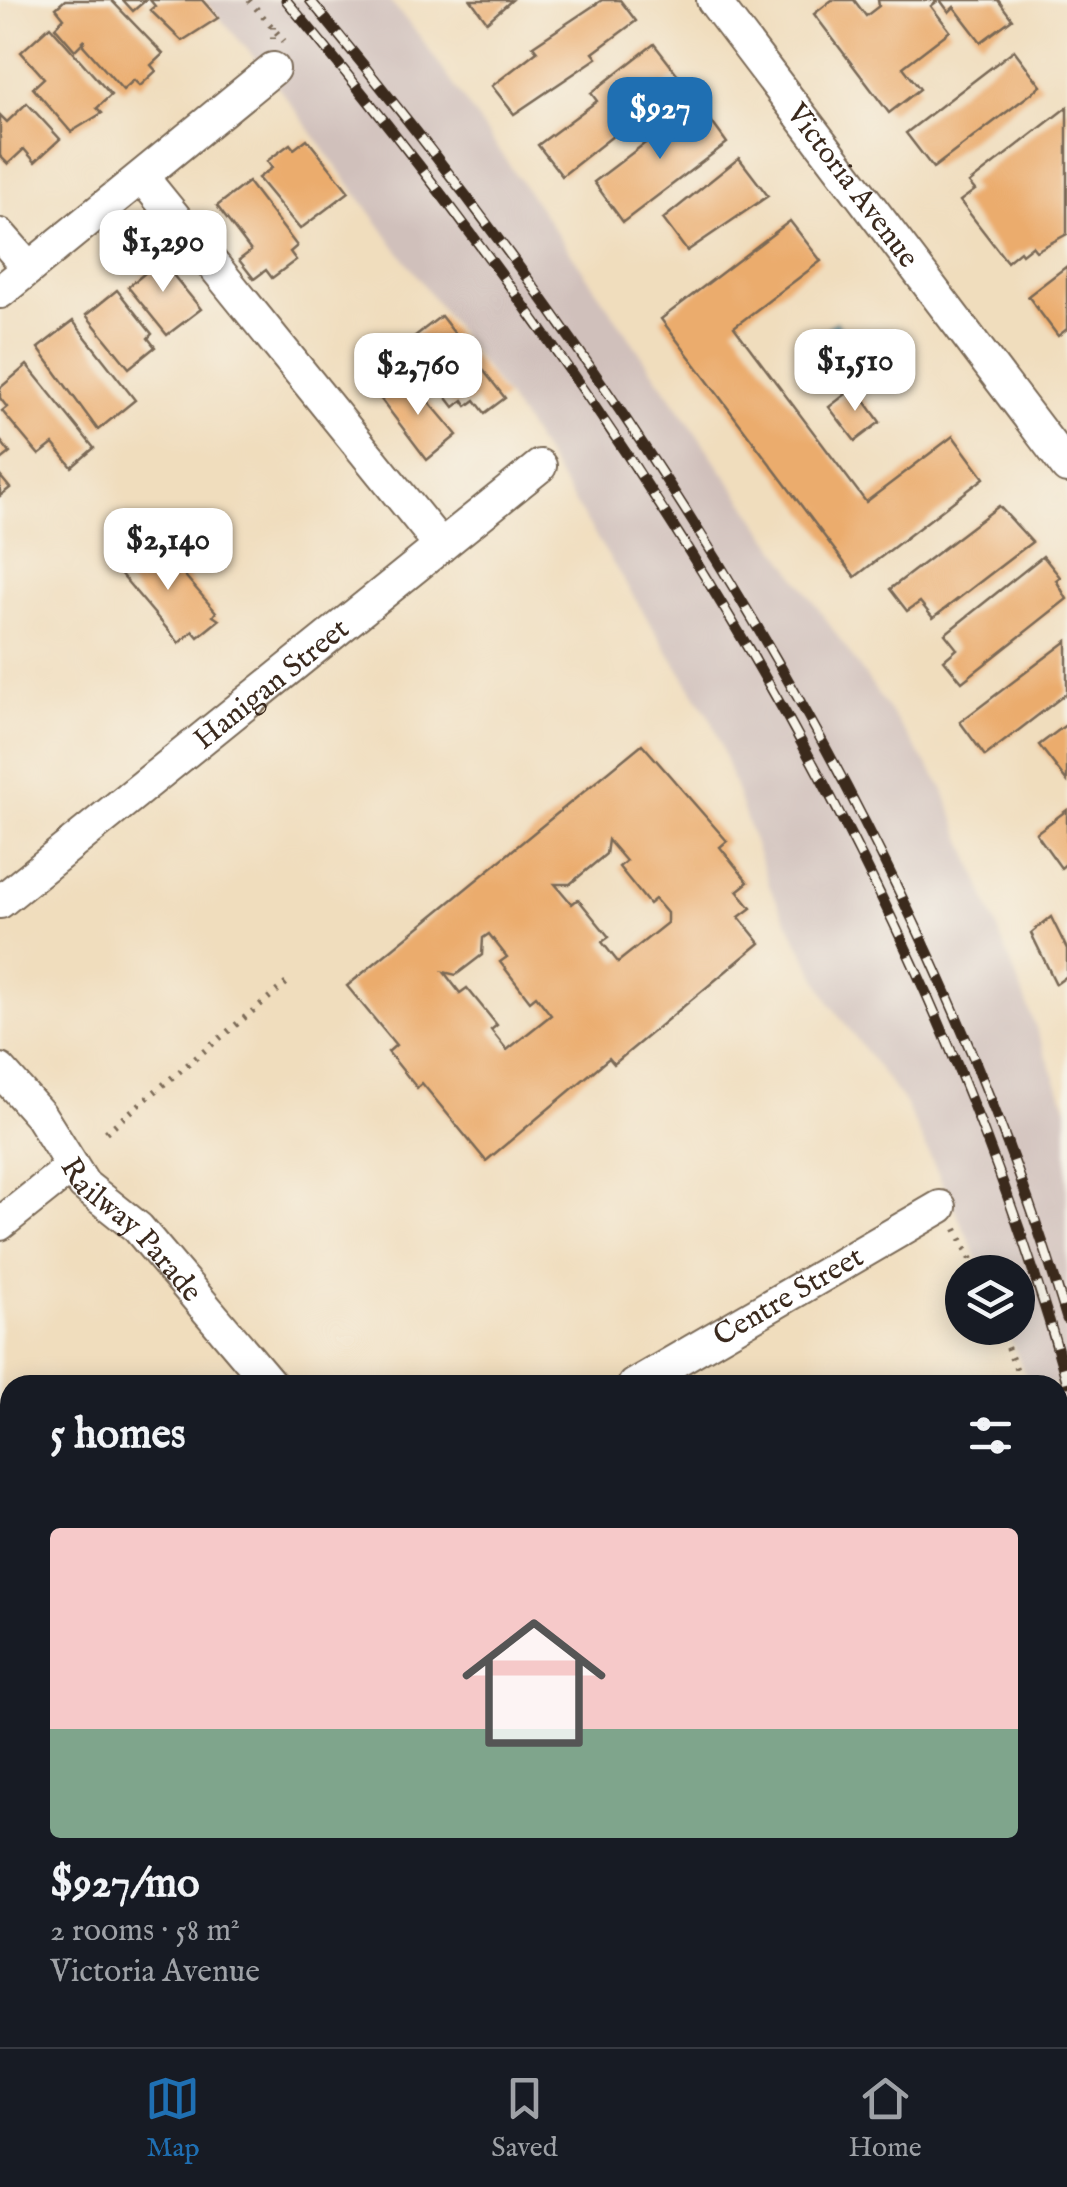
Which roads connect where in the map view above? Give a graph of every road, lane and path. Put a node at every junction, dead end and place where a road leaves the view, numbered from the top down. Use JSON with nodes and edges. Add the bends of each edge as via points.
{"nodes":[{"id":1,"x":713,"y":0,"type":"edge"},
{"id":2,"x":273,"y":69,"type":"dead end"},
{"id":3,"x":142,"y":177,"type":"junction"},
{"id":4,"x":0,"y":236,"type":"edge"},
{"id":5,"x":30,"y":268,"type":"junction"},
{"id":6,"x":0,"y":292,"type":"edge"},
{"id":7,"x":540,"y":466,"type":"dead end"},
{"id":8,"x":1067,"y":467,"type":"edge"},
{"id":9,"x":441,"y":546,"type":"junction"},
{"id":10,"x":0,"y":902,"type":"edge"},
{"id":11,"x":289,"y":981,"type":"dead end"},
{"id":12,"x":0,"y":1070,"type":"edge"},
{"id":13,"x":106,"y":1132,"type":"dead end"},
{"id":14,"x":70,"y":1168,"type":"junction"},
{"id":15,"x":940,"y":1206,"type":"joint"},
{"id":16,"x":0,"y":1224,"type":"edge"},
{"id":17,"x":970,"y":1255,"type":"edge"},
{"id":18,"x":1007,"y":1345,"type":"edge"},
{"id":19,"x":263,"y":1375,"type":"edge"},
{"id":20,"x":651,"y":1375,"type":"edge"},
{"id":21,"x":1019,"y":1375,"type":"edge"}],
"edges":[{"from":1,"to":8,"type":"street","name":"Victoria Avenue"},
{"from":2,"to":3,"type":"street"},
{"from":3,"to":5,"type":"street"},
{"from":3,"to":9,"type":"street"},
{"from":4,"to":5,"type":"street"},
{"from":5,"to":6,"type":"street"},
{"from":7,"to":9,"type":"street","name":"Hanigan Street"},
{"from":9,"to":10,"type":"street","name":"Hanigan Street"},
{"from":11,"to":13,"type":"path"},
{"from":12,"to":14,"type":"street","name":"Railway Parade","via":[[40,1116]]},
{"from":14,"to":16,"type":"street"},
{"from":14,"to":19,"type":"street","name":"Railway Parade","via":[[138,1228]]},
{"from":15,"to":17,"type":"path"},
{"from":15,"to":20,"type":"street","name":"Centre Street"},
{"from":18,"to":21,"type":"path"}]}
